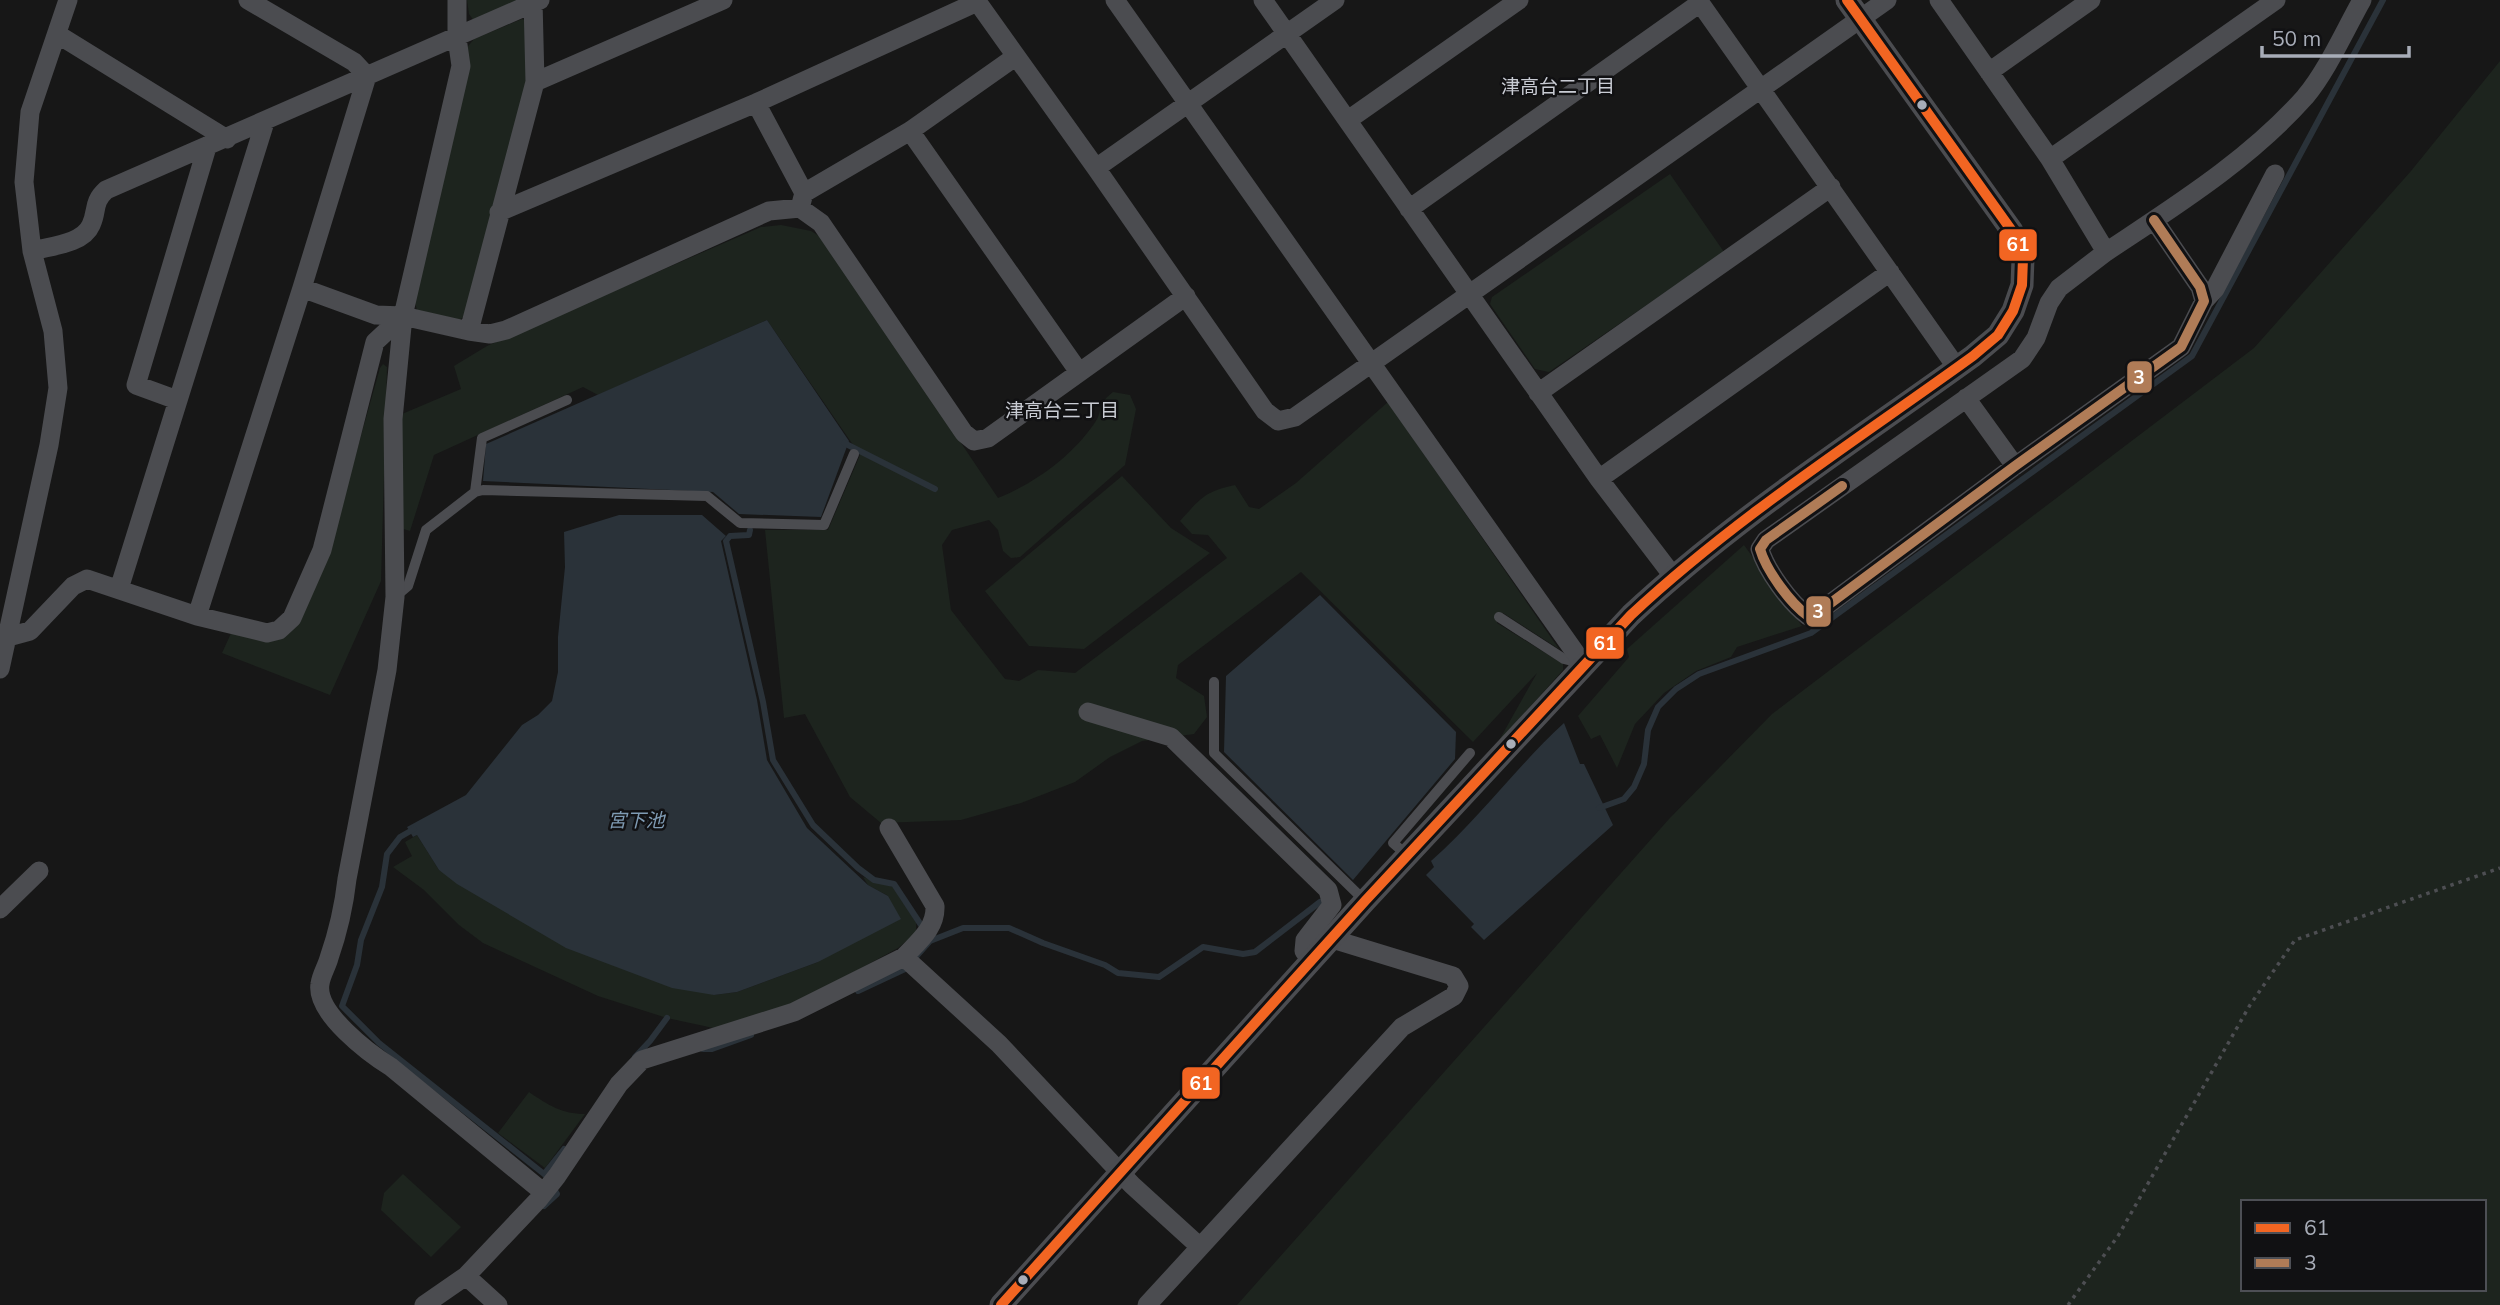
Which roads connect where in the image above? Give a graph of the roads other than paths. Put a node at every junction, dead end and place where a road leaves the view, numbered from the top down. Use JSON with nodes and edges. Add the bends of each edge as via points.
{"nodes":[{"id":1,"x":68,"y":0,"type":"edge"},
{"id":2,"x":248,"y":0,"type":"edge"},
{"id":3,"x":457,"y":0,"type":"edge"},
{"id":4,"x":723,"y":0,"type":"edge"},
{"id":5,"x":1115,"y":0,"type":"edge"},
{"id":6,"x":1263,"y":0,"type":"edge"},
{"id":7,"x":1335,"y":0,"type":"edge"},
{"id":8,"x":1519,"y":0,"type":"edge"},
{"id":9,"x":1887,"y":0,"type":"edge"},
{"id":10,"x":1939,"y":0,"type":"edge"},
{"id":11,"x":2091,"y":0,"type":"edge"},
{"id":12,"x":2276,"y":0,"type":"edge"},
{"id":13,"x":2362,"y":0,"type":"edge"},
{"id":14,"x":536,"y":1,"type":"edge"},
{"id":15,"x":976,"y":1,"type":"edge"},
{"id":16,"x":1699,"y":1,"type":"edge"},
{"id":17,"x":1853,"y":9,"type":"edge"},
{"id":18,"x":57,"y":34,"type":"junction"},
{"id":19,"x":1287,"y":34,"type":"junction"},
{"id":20,"x":457,"y":38,"type":"junction"},
{"id":21,"x":1015,"y":57,"type":"junction"},
{"id":22,"x":1989,"y":72,"type":"junction"},
{"id":23,"x":367,"y":76,"type":"junction"},
{"id":24,"x":535,"y":82,"type":"junction"},
{"id":25,"x":1762,"y":89,"type":"junction"},
{"id":26,"x":756,"y":103,"type":"junction"},
{"id":27,"x":1188,"y":105,"type":"junction"},
{"id":28,"x":1348,"y":120,"type":"junction"},
{"id":29,"x":265,"y":122,"type":"junction"},
{"id":30,"x":910,"y":131,"type":"junction"},
{"id":31,"x":227,"y":139,"type":"junction"},
{"id":32,"x":207,"y":147,"type":"junction"},
{"id":33,"x":2050,"y":159,"type":"junction"},
{"id":34,"x":1096,"y":168,"type":"junction"},
{"id":35,"x":2275,"y":174,"type":"dead end"},
{"id":36,"x":1830,"y":187,"type":"junction"},
{"id":37,"x":802,"y":201,"type":"junction"},
{"id":38,"x":1409,"y":209,"type":"junction"},
{"id":39,"x":499,"y":212,"type":"junction"},
{"id":40,"x":2154,"y":220,"type":"junction"},
{"id":41,"x":32,"y":251,"type":"junction"},
{"id":42,"x":2106,"y":252,"type":"junction"},
{"id":43,"x":1891,"y":272,"type":"junction"},
{"id":44,"x":302,"y":288,"type":"junction"},
{"id":45,"x":1468,"y":294,"type":"junction"},
{"id":46,"x":1186,"y":296,"type":"junction"},
{"id":47,"x":2204,"y":301,"type":"junction"},
{"id":48,"x":403,"y":316,"type":"junction"},
{"id":49,"x":469,"y":331,"type":"junction"},
{"id":50,"x":1370,"y":363,"type":"junction"},
{"id":51,"x":1957,"y":368,"type":"junction"},
{"id":52,"x":1079,"y":372,"type":"junction"},
{"id":53,"x":1538,"y":393,"type":"junction"},
{"id":54,"x":1966,"y":398,"type":"junction"},
{"id":55,"x":177,"y":400,"type":"junction"},
{"id":56,"x":567,"y":400,"type":"dead end"},
{"id":57,"x":854,"y":454,"type":"dead end"},
{"id":58,"x":2015,"y":466,"type":"junction"},
{"id":59,"x":1599,"y":479,"type":"junction"},
{"id":60,"x":475,"y":492,"type":"junction"},
{"id":61,"x":1673,"y":576,"type":"junction"},
{"id":62,"x":119,"y":589,"type":"junction"},
{"id":63,"x":395,"y":597,"type":"junction"},
{"id":64,"x":197,"y":616,"type":"junction"},
{"id":65,"x":1499,"y":617,"type":"dead end"},
{"id":66,"x":8,"y":636,"type":"junction"},
{"id":67,"x":1584,"y":664,"type":"junction"},
{"id":68,"x":0,"y":669,"type":"edge"},
{"id":69,"x":1214,"y":682,"type":"dead end"},
{"id":70,"x":1088,"y":712,"type":"dead end"},
{"id":71,"x":1470,"y":752,"type":"dead end"},
{"id":72,"x":889,"y":828,"type":"dead end"},
{"id":73,"x":1408,"y":856,"type":"junction"},
{"id":74,"x":39,"y":871,"type":"dead end"},
{"id":75,"x":1365,"y":901,"type":"junction"},
{"id":76,"x":0,"y":909,"type":"edge"},
{"id":77,"x":1332,"y":939,"type":"junction"},
{"id":78,"x":909,"y":961,"type":"junction"},
{"id":79,"x":1312,"y":961,"type":"junction"},
{"id":80,"x":1121,"y":1174,"type":"junction"},
{"id":81,"x":549,"y":1185,"type":"junction"},
{"id":82,"x":1199,"y":1246,"type":"junction"},
{"id":83,"x":469,"y":1280,"type":"junction"},
{"id":84,"x":424,"y":1305,"type":"edge"},
{"id":85,"x":498,"y":1305,"type":"edge"},
{"id":86,"x":1001,"y":1305,"type":"edge"},
{"id":87,"x":1147,"y":1305,"type":"edge"}],
"edges":[{"from":1,"to":18,"type":"street"},
{"from":2,"to":23,"type":"street","via":[[354,62]]},
{"from":3,"to":20,"type":"street"},
{"from":4,"to":24,"type":"street"},
{"from":5,"to":27,"type":"street"},
{"from":6,"to":19,"type":"street"},
{"from":7,"to":19,"type":"street"},
{"from":8,"to":28,"type":"street"},
{"from":9,"to":17,"type":"street"},
{"from":10,"to":22,"type":"street"},
{"from":11,"to":22,"type":"street"},
{"from":12,"to":33,"type":"street"},
{"from":13,"to":40,"type":"street","via":[[2306,96],[2250,150]]},
{"from":14,"to":20,"type":"street"},
{"from":14,"to":24,"type":"street"},
{"from":15,"to":21,"type":"street"},
{"from":15,"to":26,"type":"street"},
{"from":16,"to":25,"type":"street"},
{"from":16,"to":38,"type":"street"},
{"from":17,"to":25,"type":"street"},
{"from":17,"to":51,"type":"street","via":[[2012,231],[2023,258],[2022,285],[2013,311],[1998,335]]},
{"from":18,"to":31,"type":"street"},
{"from":18,"to":41,"type":"street","via":[[30,112],[24,182]]},
{"from":19,"to":27,"type":"street"},
{"from":19,"to":28,"type":"street"},
{"from":20,"to":23,"type":"street"},
{"from":20,"to":48,"type":"street","via":[[461,66]]},
{"from":21,"to":30,"type":"street"},
{"from":21,"to":34,"type":"street"},
{"from":22,"to":33,"type":"street"},
{"from":23,"to":29,"type":"street"},
{"from":23,"to":44,"type":"street"},
{"from":24,"to":39,"type":"street"},
{"from":25,"to":36,"type":"street"},
{"from":25,"to":45,"type":"street"},
{"from":26,"to":37,"type":"street"},
{"from":26,"to":39,"type":"street"},
{"from":27,"to":34,"type":"street"},
{"from":27,"to":50,"type":"street"},
{"from":28,"to":38,"type":"street"},
{"from":29,"to":31,"type":"street"},
{"from":29,"to":55,"type":"street"},
{"from":30,"to":37,"type":"street"},
{"from":30,"to":52,"type":"street"},
{"from":31,"to":32,"type":"street"},
{"from":32,"to":41,"type":"street","via":[[106,190],[97,199],[91,226],[82,237]]},
{"from":32,"to":55,"type":"street","via":[[136,385]]},
{"from":33,"to":42,"type":"street"},
{"from":34,"to":46,"type":"street"},
{"from":35,"to":47,"type":"street","via":[[2215,289]]},
{"from":36,"to":43,"type":"street"},
{"from":36,"to":53,"type":"street"},
{"from":37,"to":49,"type":"street","via":[[769,211],[506,330],[489,334]]},
{"from":37,"to":52,"type":"street","via":[[974,441],[988,438]]},
{"from":38,"to":45,"type":"street"},
{"from":39,"to":49,"type":"street"},
{"from":40,"to":42,"type":"street"},
{"from":40,"to":47,"type":"street","via":[[2200,287]]},
{"from":41,"to":66,"type":"street","via":[[52,331],[58,388]]},
{"from":42,"to":54,"type":"street","via":[[2059,288],[2022,359]]},
{"from":43,"to":51,"type":"street"},
{"from":43,"to":59,"type":"street"},
{"from":44,"to":48,"type":"street","via":[[376,315]]},
{"from":44,"to":64,"type":"street"},
{"from":45,"to":50,"type":"street"},
{"from":45,"to":53,"type":"street"},
{"from":46,"to":50,"type":"street","via":[[1265,411],[1278,421],[1295,417]]},
{"from":46,"to":52,"type":"street"},
{"from":47,"to":58,"type":"street","via":[[2181,347]]},
{"from":48,"to":49,"type":"street"},
{"from":48,"to":63,"type":"street","via":[[393,419]]},
{"from":48,"to":64,"type":"street","via":[[376,342],[322,550],[292,618],[279,630],[267,633]]},
{"from":50,"to":67,"type":"street"},
{"from":51,"to":61,"type":"street","via":[[1793,482]]},
{"from":53,"to":59,"type":"street"},
{"from":54,"to":58,"type":"street"},
{"from":54,"to":58,"type":"street","via":[[1766,540],[1759,549],[1763,559],[1797,607],[1808,616],[1820,611]]},
{"from":55,"to":62,"type":"street"},
{"from":56,"to":60,"type":"lane","via":[[482,438]]},
{"from":57,"to":60,"type":"lane","via":[[824,525],[740,523],[707,496]]},
{"from":59,"to":61,"type":"street"},
{"from":60,"to":63,"type":"lane","via":[[426,530],[408,586]]},
{"from":61,"to":67,"type":"street"},
{"from":62,"to":64,"type":"street"},
{"from":62,"to":66,"type":"street","via":[[87,579],[73,586],[30,631]]},
{"from":63,"to":81,"type":"street","via":[[387,670],[344,907],[319,985],[339,1024],[368,1053]]},
{"from":65,"to":67,"type":"lane","via":[[1564,659]]},
{"from":66,"to":68,"type":"street"},
{"from":67,"to":73,"type":"street"},
{"from":69,"to":75,"type":"lane","via":[[1214,753]]},
{"from":70,"to":79,"type":"street","via":[[1171,737],[1328,890],[1332,905],[1305,940],[1304,951]]},
{"from":71,"to":73,"type":"lane","via":[[1393,843]]},
{"from":72,"to":78,"type":"street","via":[[935,906],[936,918]]},
{"from":73,"to":75,"type":"street"},
{"from":74,"to":76,"type":"street"},
{"from":75,"to":77,"type":"street"},
{"from":77,"to":79,"type":"street"},
{"from":77,"to":82,"type":"street","via":[[1453,976],[1459,986],[1454,996],[1402,1027]]},
{"from":78,"to":80,"type":"street","via":[[999,1044]]},
{"from":78,"to":81,"type":"street","via":[[794,1012],[642,1060],[619,1084]]},
{"from":79,"to":80,"type":"street"},
{"from":80,"to":82,"type":"street"},
{"from":80,"to":86,"type":"street"},
{"from":81,"to":83,"type":"street"},
{"from":82,"to":87,"type":"street"},
{"from":83,"to":84,"type":"street"},
{"from":83,"to":85,"type":"street"}]}
